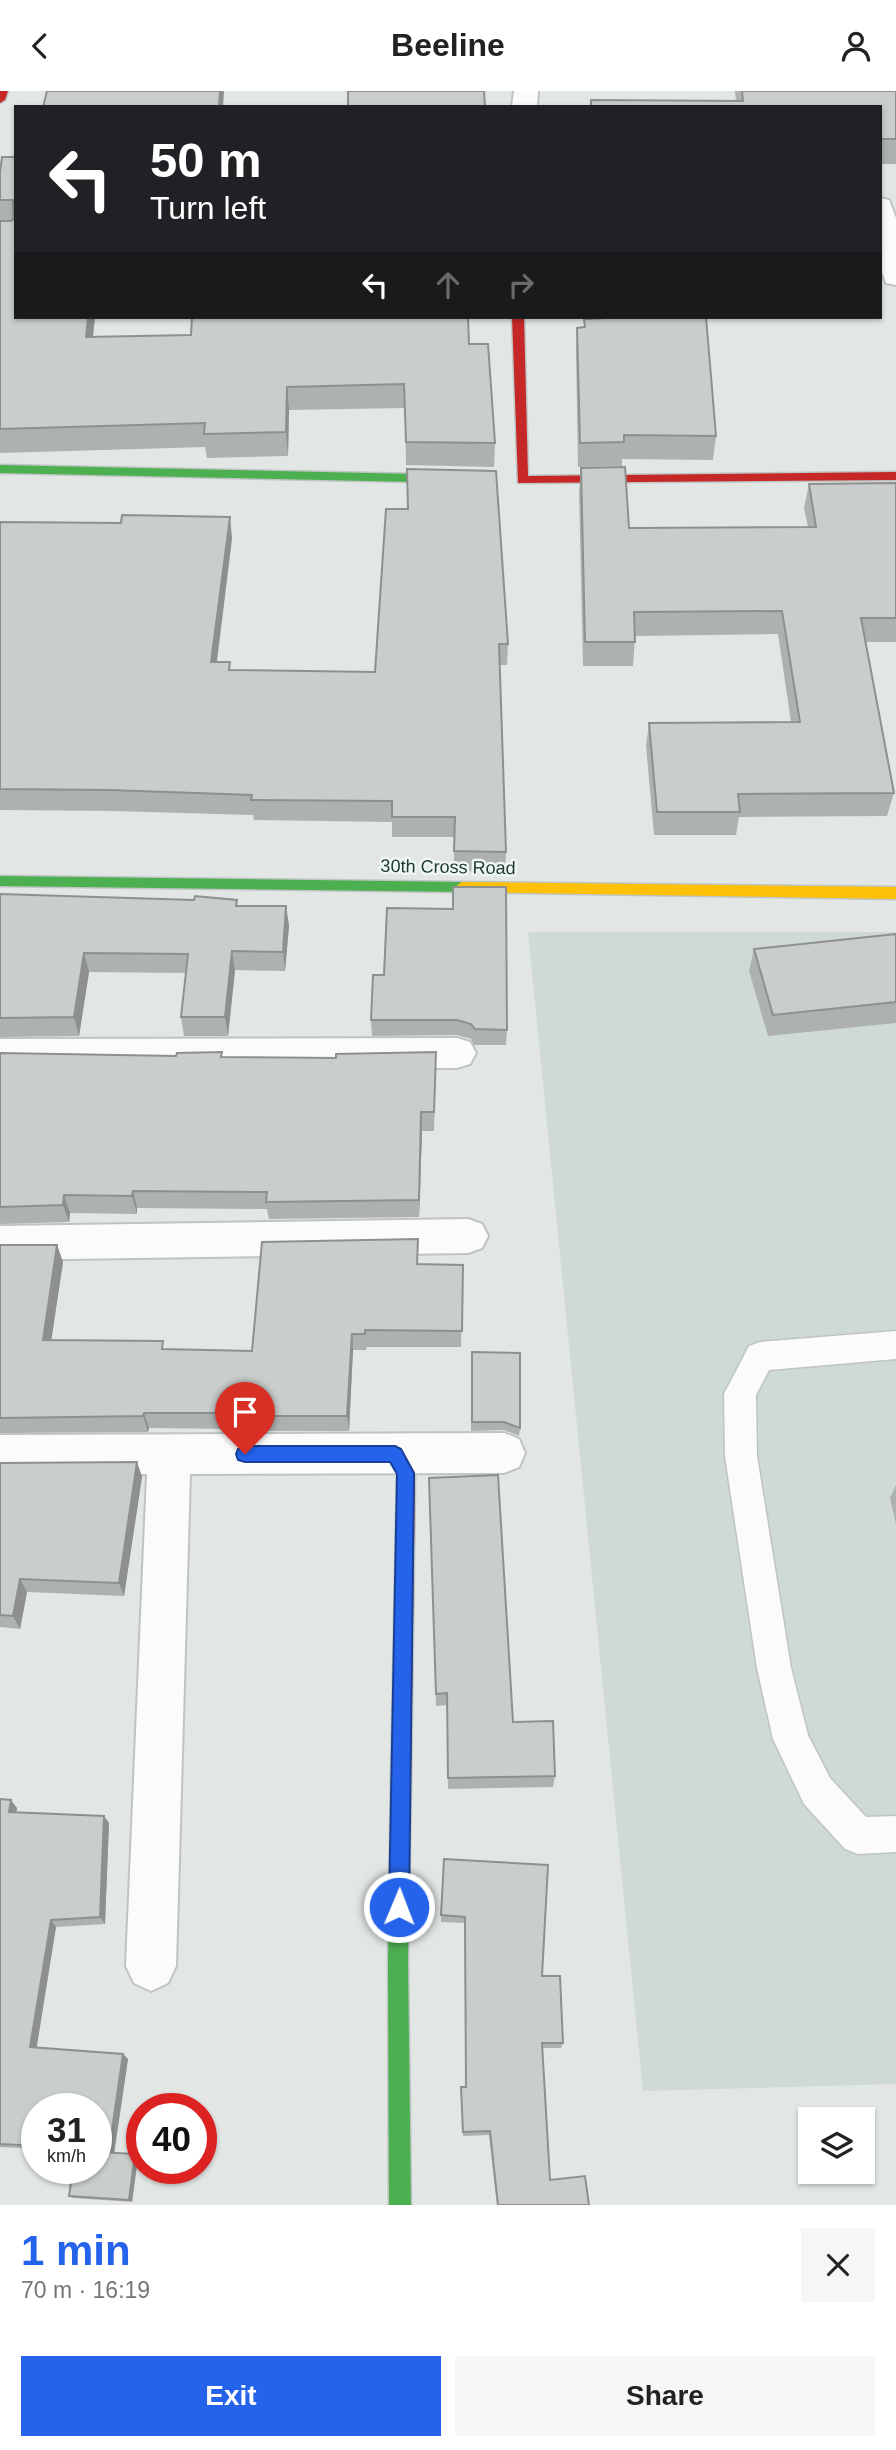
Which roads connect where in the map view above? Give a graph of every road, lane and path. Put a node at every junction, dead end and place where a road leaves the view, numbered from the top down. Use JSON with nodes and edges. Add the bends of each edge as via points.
{"nodes":[{"id":1,"x":3,"y":91,"type":"edge"},
{"id":2,"x":0,"y":100,"type":"edge"},
{"id":3,"x":882,"y":215,"type":"edge"},
{"id":4,"x":896,"y":277,"type":"edge"},
{"id":5,"x":518,"y":319,"type":"edge"},
{"id":6,"x":0,"y":469,"type":"edge"},
{"id":7,"x":896,"y":476,"type":"edge"},
{"id":8,"x":481,"y":479,"type":"edge"},
{"id":9,"x":0,"y":880,"type":"edge"},
{"id":10,"x":896,"y":893,"type":"edge"},
{"id":11,"x":457,"y":1052,"type":"dead end"},
{"id":12,"x":0,"y":1054,"type":"edge"},
{"id":13,"x":468,"y":1236,"type":"dead end"},
{"id":14,"x":0,"y":1243,"type":"edge"},
{"id":15,"x":896,"y":1345,"type":"edge"},
{"id":16,"x":504,"y":1453,"type":"dead end"},
{"id":17,"x":169,"y":1454,"type":"junction"},
{"id":18,"x":395,"y":1454,"type":"junction"},
{"id":19,"x":0,"y":1455,"type":"edge"},
{"id":20,"x":896,"y":1834,"type":"edge"},
{"id":21,"x":150,"y":1966,"type":"dead end"},
{"id":22,"x":400,"y":2205,"type":"edge"}],
"edges":[{"from":1,"to":2,"type":"street"},
{"from":3,"to":4,"type":"street"},
{"from":5,"to":7,"type":"street","via":[[515,480]]},
{"from":6,"to":8,"type":"street"},
{"from":9,"to":10,"type":"street","name":"30th Cross Road"},
{"from":11,"to":12,"type":"street"},
{"from":13,"to":14,"type":"street"},
{"from":15,"to":20,"type":"lane","via":[[760,1356],[740,1394],[741,1457],[774,1668],[791,1739],[817,1791],[858,1836]]},
{"from":16,"to":18,"type":"street"},
{"from":17,"to":18,"type":"street"},
{"from":17,"to":19,"type":"street"},
{"from":17,"to":21,"type":"street"},
{"from":18,"to":22,"type":"street","via":[[406,1473],[398,1961]]}]}
